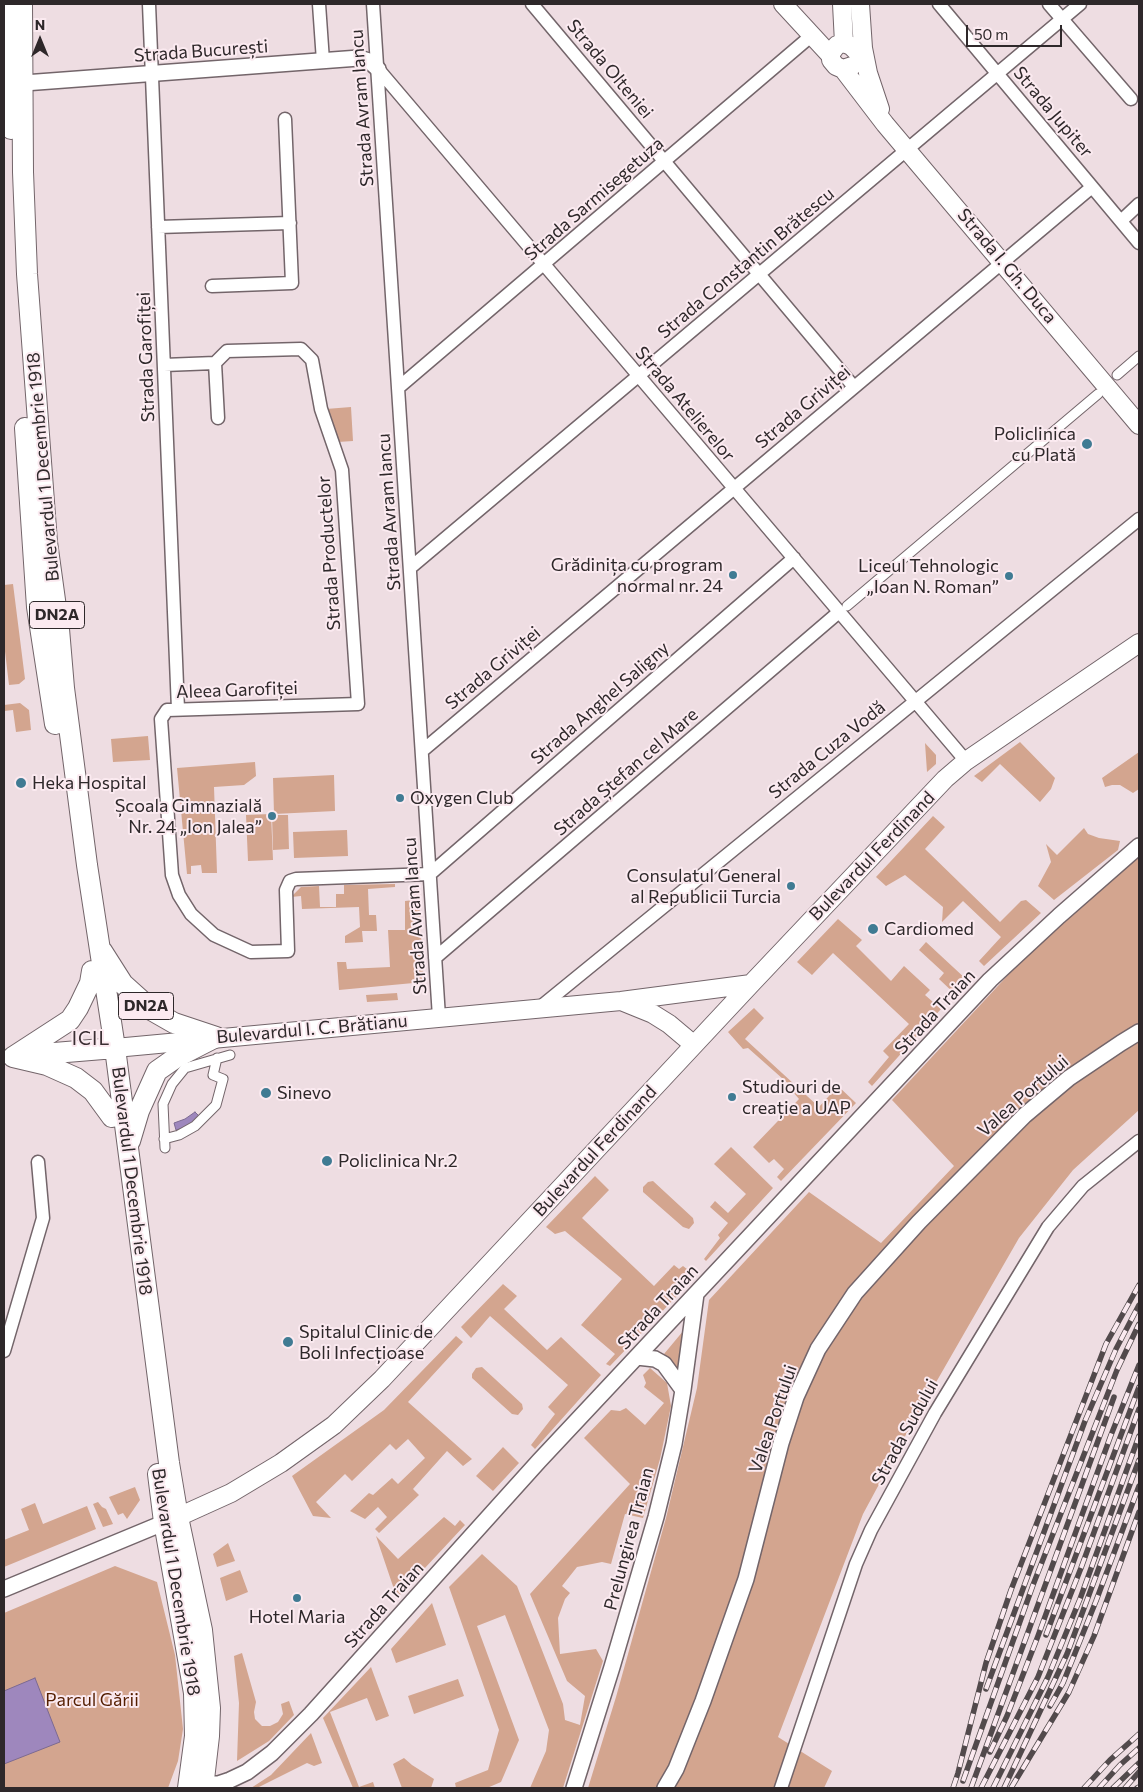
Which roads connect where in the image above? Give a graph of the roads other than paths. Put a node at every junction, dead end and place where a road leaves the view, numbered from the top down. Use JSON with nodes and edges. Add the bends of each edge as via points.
{"nodes":[{"id":1,"x":6,"y":4,"type":"edge"},
{"id":2,"x":22,"y":4,"type":"edge"},
{"id":3,"x":149,"y":4,"type":"edge"},
{"id":4,"x":319,"y":4,"type":"edge"},
{"id":5,"x":373,"y":4,"type":"edge"},
{"id":6,"x":532,"y":4,"type":"edge"},
{"id":7,"x":783,"y":4,"type":"edge"},
{"id":8,"x":842,"y":4,"type":"edge"},
{"id":9,"x":860,"y":4,"type":"edge"},
{"id":10,"x":939,"y":4,"type":"edge"},
{"id":11,"x":1049,"y":4,"type":"edge"},
{"id":12,"x":1080,"y":4,"type":"edge"},
{"id":13,"x":1062,"y":19,"type":"junction"},
{"id":14,"x":861,"y":22,"type":"junction"},
{"id":15,"x":811,"y":36,"type":"junction"},
{"id":16,"x":844,"y":54,"type":"junction"},
{"id":17,"x":323,"y":61,"type":"junction"},
{"id":18,"x":378,"y":69,"type":"junction"},
{"id":19,"x":152,"y":73,"type":"junction"},
{"id":20,"x":998,"y":73,"type":"junction"},
{"id":21,"x":12,"y":84,"type":"edge"},
{"id":22,"x":1131,"y":99,"type":"dead end"},
{"id":23,"x":285,"y":119,"type":"dead end"},
{"id":24,"x":885,"y":124,"type":"junction"},
{"id":25,"x":908,"y":150,"type":"junction"},
{"id":26,"x":664,"y":161,"type":"junction"},
{"id":27,"x":1092,"y":187,"type":"junction"},
{"id":28,"x":1139,"y":204,"type":"edge"},
{"id":29,"x":1120,"y":221,"type":"junction"},
{"id":30,"x":290,"y":223,"type":"junction"},
{"id":31,"x":158,"y":227,"type":"junction"},
{"id":32,"x":1139,"y":243,"type":"edge"},
{"id":33,"x":1003,"y":262,"type":"junction"},
{"id":34,"x":544,"y":264,"type":"junction"},
{"id":35,"x":760,"y":274,"type":"junction"},
{"id":36,"x":212,"y":286,"type":"dead end"},
{"id":37,"x":1139,"y":356,"type":"edge"},
{"id":38,"x":215,"y":363,"type":"junction"},
{"id":39,"x":164,"y":365,"type":"junction"},
{"id":40,"x":1118,"y":375,"type":"dead end"},
{"id":41,"x":638,"y":376,"type":"junction"},
{"id":42,"x":854,"y":387,"type":"junction"},
{"id":43,"x":398,"y":388,"type":"junction"},
{"id":44,"x":1098,"y":394,"type":"dead end"},
{"id":45,"x":218,"y":418,"type":"dead end"},
{"id":46,"x":1139,"y":425,"type":"edge"},
{"id":47,"x":734,"y":488,"type":"junction"},
{"id":48,"x":1139,"y":519,"type":"edge"},
{"id":49,"x":794,"y":558,"type":"junction"},
{"id":50,"x":410,"y":568,"type":"junction"},
{"id":51,"x":843,"y":609,"type":"junction"},
{"id":52,"x":1139,"y":643,"type":"edge"},
{"id":53,"x":915,"y":701,"type":"junction"},
{"id":54,"x":358,"y":704,"type":"joint"},
{"id":55,"x":178,"y":709,"type":"junction"},
{"id":56,"x":422,"y":751,"type":"junction"},
{"id":57,"x":966,"y":761,"type":"junction"},
{"id":58,"x":1139,"y":846,"type":"edge"},
{"id":59,"x":430,"y":874,"type":"junction"},
{"id":60,"x":98,"y":946,"type":"junction"},
{"id":61,"x":435,"y":958,"type":"junction"},
{"id":62,"x":92,"y":971,"type":"junction"},
{"id":63,"x":751,"y":984,"type":"junction"},
{"id":64,"x":621,"y":1001,"type":"junction"},
{"id":65,"x":538,"y":1009,"type":"junction"},
{"id":66,"x":439,"y":1017,"type":"junction"},
{"id":67,"x":1139,"y":1032,"type":"edge"},
{"id":68,"x":216,"y":1037,"type":"junction"},
{"id":69,"x":694,"y":1045,"type":"junction"},
{"id":70,"x":109,"y":1048,"type":"junction"},
{"id":71,"x":230,"y":1055,"type":"dead end"},
{"id":72,"x":8,"y":1057,"type":"edge"},
{"id":73,"x":217,"y":1058,"type":"junction"},
{"id":74,"x":112,"y":1117,"type":"junction"},
{"id":75,"x":1139,"y":1141,"type":"edge"},
{"id":76,"x":128,"y":1149,"type":"junction"},
{"id":77,"x":38,"y":1162,"type":"dead end"},
{"id":78,"x":696,"y":1294,"type":"junction"},
{"id":79,"x":4,"y":1351,"type":"edge"},
{"id":80,"x":638,"y":1357,"type":"junction"},
{"id":81,"x":683,"y":1390,"type":"junction"},
{"id":82,"x":171,"y":1520,"type":"junction"},
{"id":83,"x":4,"y":1589,"type":"edge"},
{"id":84,"x":198,"y":1787,"type":"edge"},
{"id":85,"x":574,"y":1788,"type":"edge"},
{"id":86,"x":666,"y":1788,"type":"edge"},
{"id":87,"x":781,"y":1788,"type":"edge"}],
"edges":[{"from":1,"to":21,"type":"main road","name":"Bulevardul 1 Decembrie 1918","number":"DN2A"},
{"from":2,"to":21,"type":"main road","name":"Bulevardul 1 Decembrie 1918","number":"DN2A"},
{"from":3,"to":19,"type":"street","name":"Strada Garofiței"},
{"from":4,"to":17,"type":"street"},
{"from":5,"to":18,"type":"street","name":"Strada Avram Iancu"},
{"from":6,"to":26,"type":"street","name":"Strada Olteniei"},
{"from":7,"to":15,"type":"main road"},
{"from":8,"to":16,"type":"main road"},
{"from":9,"to":14,"type":"main road"},
{"from":10,"to":20,"type":"street","name":"Strada Jupiter"},
{"from":11,"to":13,"type":"street"},
{"from":12,"to":13,"type":"street","name":"Strada Constantin Brătescu"},
{"from":13,"to":20,"type":"street","name":"Strada Constantin Brătescu"},
{"from":13,"to":22,"type":"street"},
{"from":14,"to":16,"type":"main road"},
{"from":14,"to":24,"type":"main road","via":[[868,73]]},
{"from":15,"to":16,"type":"main road"},
{"from":15,"to":26,"type":"street","name":"Strada Sarmisegetuza"},
{"from":16,"to":24,"type":"main road","name":"Strada I. Gh. Duca"},
{"from":17,"to":18,"type":"street","name":"Strada București","via":[[358,58],[369,61]]},
{"from":17,"to":19,"type":"street","name":"Strada București"},
{"from":18,"to":34,"type":"street","name":"Strada Atelierelor"},
{"from":18,"to":43,"type":"street","name":"Strada Avram Iancu"},
{"from":19,"to":21,"type":"street","name":"Strada București"},
{"from":19,"to":31,"type":"street","name":"Strada Garofiței"},
{"from":20,"to":25,"type":"street","name":"Strada Constantin Brătescu"},
{"from":20,"to":27,"type":"street","name":"Strada Jupiter"},
{"from":21,"to":60,"type":"main road","name":"Bulevardul 1 Decembrie 1918","number":"DN2A","via":[[24,172],[27,274],[47,542]]},
{"from":21,"to":62,"type":"main road","name":"Bulevardul 1 Decembrie 1918","number":"DN2A","via":[[14,273],[37,607]]},
{"from":23,"to":30,"type":"street"},
{"from":24,"to":25,"type":"main road","name":"Strada I. Gh. Duca"},
{"from":25,"to":33,"type":"main road","name":"Strada I. Gh. Duca"},
{"from":25,"to":35,"type":"street","name":"Strada Constantin Brătescu"},
{"from":26,"to":34,"type":"street","name":"Strada Sarmisegetuza"},
{"from":26,"to":35,"type":"street","name":"Strada Olteniei"},
{"from":27,"to":29,"type":"street","name":"Strada Jupiter"},
{"from":27,"to":33,"type":"street","name":"Strada Griviței"},
{"from":28,"to":29,"type":"street"},
{"from":29,"to":32,"type":"street","name":"Strada Jupiter"},
{"from":30,"to":31,"type":"street"},
{"from":30,"to":36,"type":"street","via":[[292,283]]},
{"from":31,"to":39,"type":"street","name":"Strada Garofiței"},
{"from":33,"to":42,"type":"street","name":"Strada Griviței"},
{"from":33,"to":46,"type":"main road","name":"Strada I. Gh. Duca"},
{"from":34,"to":41,"type":"street","name":"Strada Atelierelor"},
{"from":34,"to":43,"type":"street","name":"Strada Sarmisegetuza"},
{"from":35,"to":41,"type":"street","name":"Strada Constantin Brătescu"},
{"from":35,"to":42,"type":"street","name":"Strada Olteniei"},
{"from":37,"to":40,"type":"street"},
{"from":38,"to":39,"type":"street"},
{"from":38,"to":45,"type":"street"},
{"from":38,"to":54,"type":"street","name":"Strada Productelor","via":[[228,351],[300,348],[312,360],[321,409],[342,470]]},
{"from":39,"to":55,"type":"street","name":"Strada Garofiței"},
{"from":41,"to":47,"type":"street","name":"Strada Atelierelor"},
{"from":41,"to":50,"type":"street","name":"Strada Constantin Brătescu"},
{"from":42,"to":47,"type":"street","name":"Strada Griviței"},
{"from":43,"to":50,"type":"street","name":"Strada Avram Iancu"},
{"from":44,"to":51,"type":"street","name":"Strada Ștefan cel Mare"},
{"from":47,"to":49,"type":"street","name":"Strada Atelierelor"},
{"from":47,"to":56,"type":"street","name":"Strada Griviței"},
{"from":48,"to":53,"type":"street","name":"Strada Cuza Vodă"},
{"from":49,"to":51,"type":"street","name":"Strada Atelierelor"},
{"from":49,"to":59,"type":"street","name":"Strada Anghel Saligny"},
{"from":50,"to":56,"type":"street","name":"Strada Avram Iancu"},
{"from":51,"to":53,"type":"street","name":"Strada Atelierelor"},
{"from":51,"to":61,"type":"street","name":"Strada Ștefan cel Mare"},
{"from":52,"to":57,"type":"main road","name":"Bulevardul Ferdinand"},
{"from":53,"to":57,"type":"street","name":"Strada Atelierelor"},
{"from":53,"to":65,"type":"street","name":"Strada Cuza Vodă"},
{"from":54,"to":55,"type":"street","name":"Aleea Garofiței"},
{"from":55,"to":59,"type":"street","name":"Aleea Garofiței","via":[[167,710],[161,719],[172,876],[179,895],[192,914],[214,936],[252,952],[288,951],[286,890],[290,881]]},
{"from":56,"to":59,"type":"street","name":"Strada Avram Iancu"},
{"from":57,"to":63,"type":"main road","name":"Bulevardul Ferdinand","via":[[945,779]]},
{"from":58,"to":78,"type":"street","name":"Strada Traian","via":[[990,980]]},
{"from":59,"to":61,"type":"street","name":"Strada Avram Iancu"},
{"from":60,"to":68,"type":"main road","number":"DN2A","via":[[123,984],[145,1005],[174,1023]]},
{"from":60,"to":70,"type":"main road","name":"Bulevardul 1 Decembrie 1918","number":"DN2A"},
{"from":61,"to":66,"type":"street","name":"Strada Avram Iancu"},
{"from":62,"to":70,"type":"main road","name":"Bulevardul 1 Decembrie 1918"},
{"from":62,"to":72,"type":"main road","via":[[90,983],[70,1020]]},
{"from":63,"to":64,"type":"main road","name":"Bulevardul I. C. Brătianu"},
{"from":63,"to":69,"type":"main road","name":"Bulevardul Ferdinand"},
{"from":64,"to":65,"type":"main road","name":"Bulevardul I. C. Brătianu"},
{"from":64,"to":69,"type":"main road","name":"Bulevardul I. C. Brătianu","via":[[661,1019]]},
{"from":65,"to":66,"type":"main road","name":"Bulevardul I. C. Brătianu"},
{"from":66,"to":68,"type":"main road","name":"Bulevardul I. C. Brătianu"},
{"from":67,"to":86,"type":"street","name":"Valea Portului","via":[[1069,1078],[1025,1115],[919,1222],[855,1293],[818,1349],[796,1397],[781,1443],[746,1579],[703,1701]]},
{"from":68,"to":70,"type":"main road","name":"Bulevardul I. C. Brătianu"},
{"from":68,"to":76,"type":"main road","via":[[177,1057],[157,1072],[139,1111]]},
{"from":69,"to":82,"type":"main road","name":"Bulevardul Ferdinand","via":[[382,1379],[334,1425],[281,1464],[235,1491]]},
{"from":70,"to":72,"type":"main road","name":"Bulevardul I. C. Brătianu"},
{"from":70,"to":74,"type":"main road","name":"Bulevardul 1 Decembrie 1918"},
{"from":70,"to":76,"type":"main road","name":"Bulevardul 1 Decembrie 1918"},
{"from":71,"to":73,"type":"street"},
{"from":72,"to":74,"type":"main road","via":[[48,1065],[76,1078],[93,1092]]},
{"from":73,"to":73,"type":"street","via":[[186,1068],[172,1084],[163,1104],[164,1144],[195,1126],[216,1106],[224,1079],[213,1075]]},
{"from":74,"to":82,"type":"main road","name":"Bulevardul 1 Decembrie 1918","via":[[154,1432]]},
{"from":75,"to":87,"type":"street","name":"Strada Sudului","via":[[1083,1186],[1048,1228],[935,1413],[856,1564]]},
{"from":76,"to":82,"type":"main road","name":"Bulevardul 1 Decembrie 1918","via":[[169,1464]]},
{"from":77,"to":79,"type":"street","via":[[43,1218]]},
{"from":78,"to":80,"type":"street","name":"Strada Traian"},
{"from":78,"to":81,"type":"street","name":"Prelungirea Traian"},
{"from":80,"to":81,"type":"street","via":[[664,1364]]},
{"from":80,"to":84,"type":"street","name":"Strada Traian","via":[[272,1753],[230,1780]]},
{"from":81,"to":85,"type":"street","name":"Prelungirea Traian","via":[[656,1517]]},
{"from":82,"to":83,"type":"street","name":"Bulevardul Ferdinand"},
{"from":82,"to":84,"type":"main road","name":"Bulevardul 1 Decembrie 1918","via":[[202,1630],[210,1708],[209,1736]]}]}
